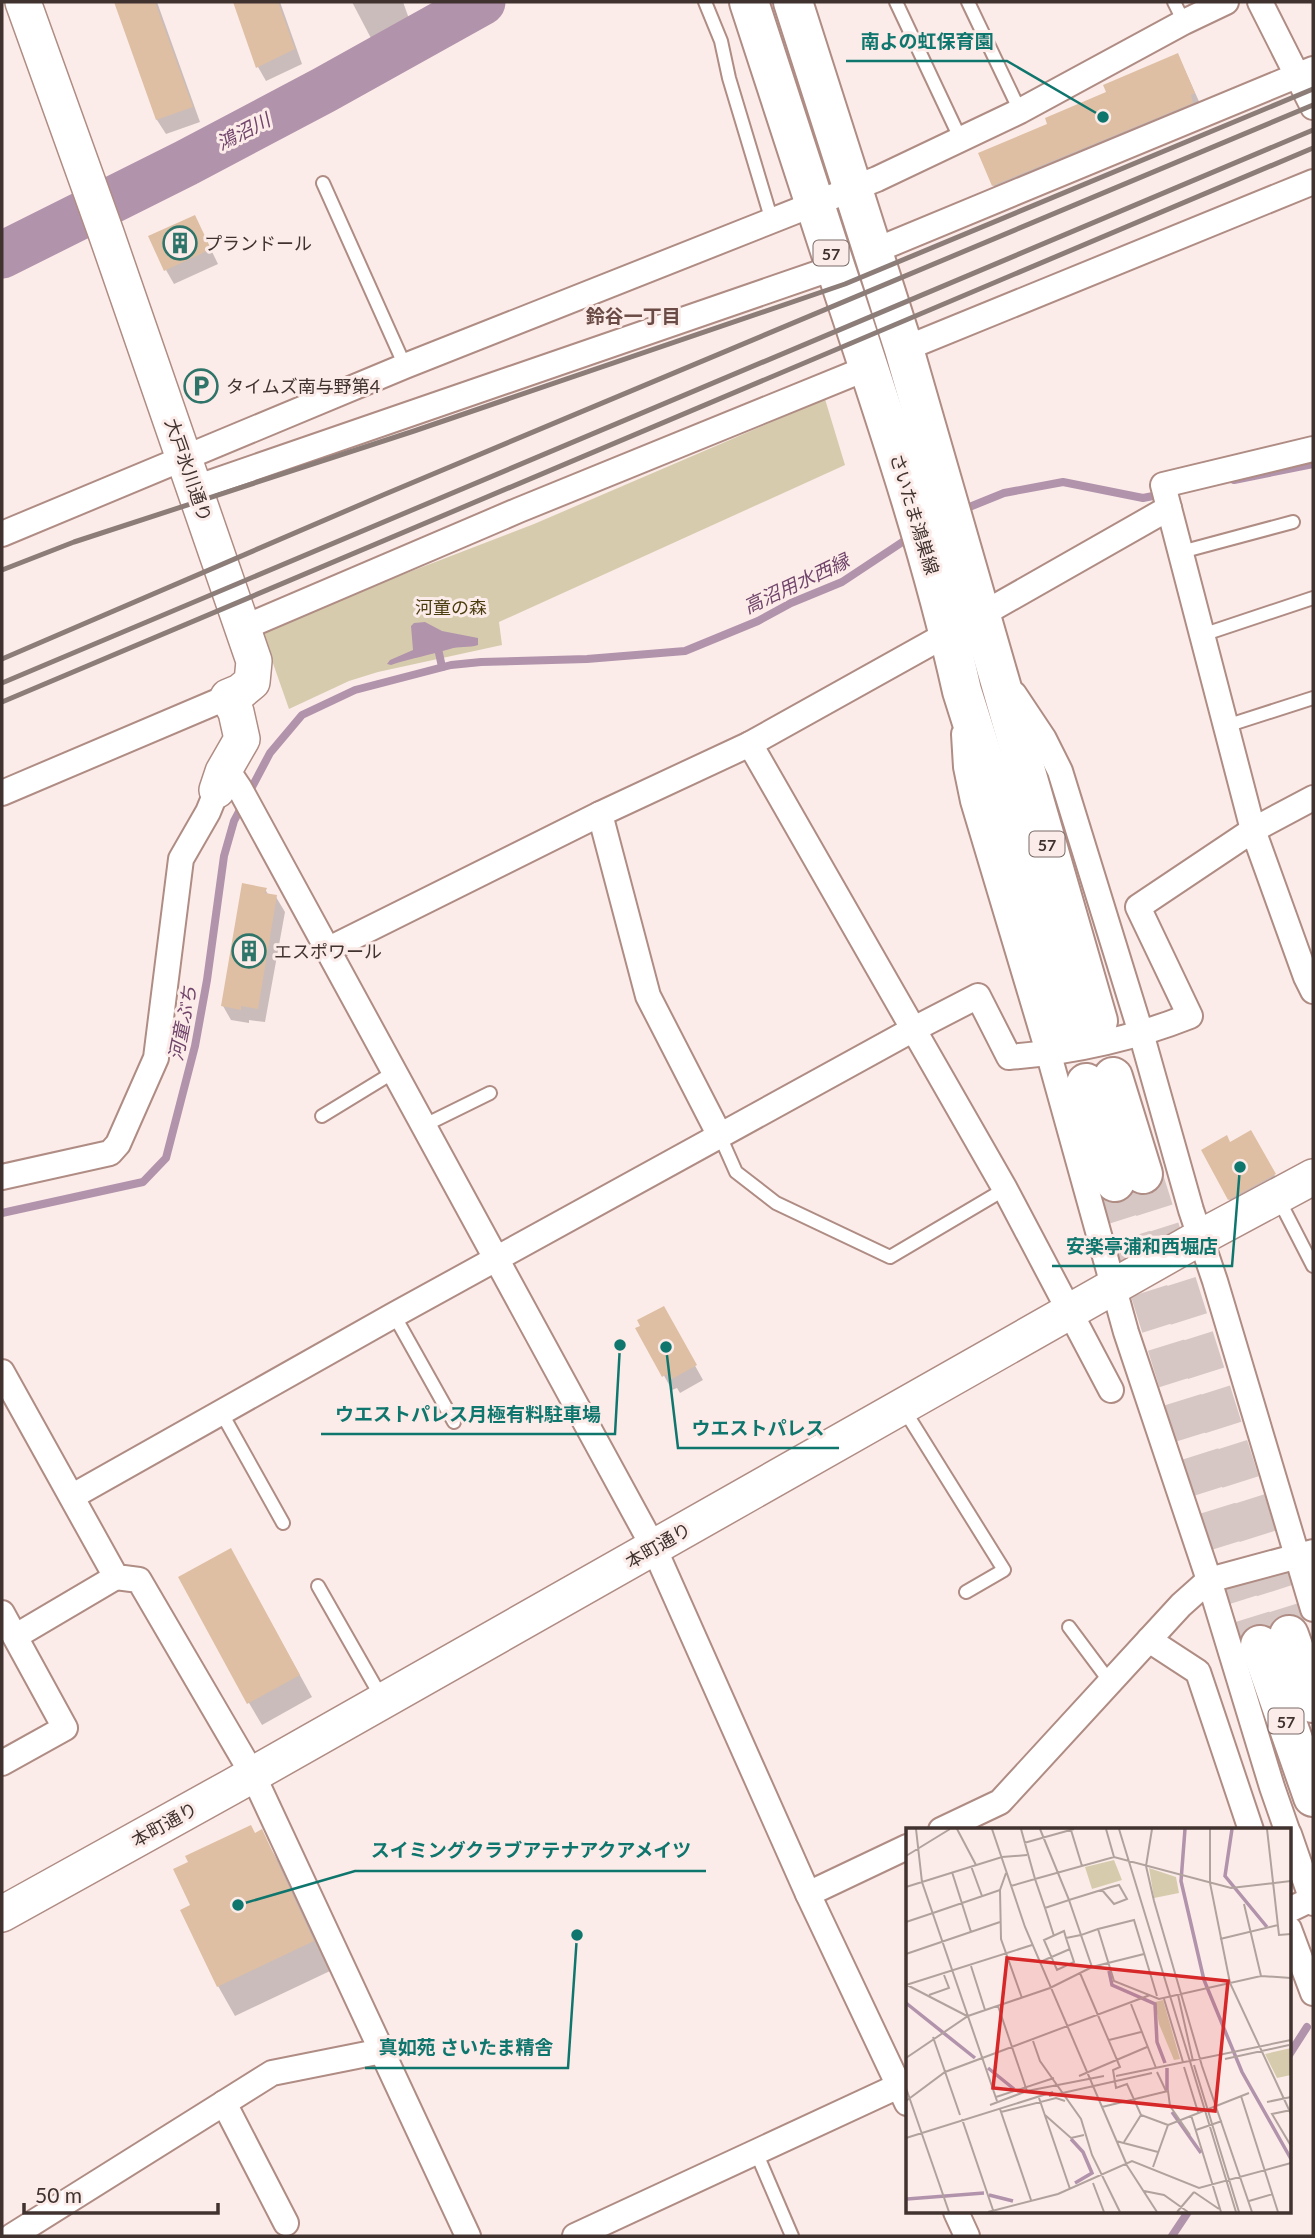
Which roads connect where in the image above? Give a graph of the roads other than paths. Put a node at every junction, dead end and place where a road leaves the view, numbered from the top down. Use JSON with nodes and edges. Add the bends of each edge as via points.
{"nodes":[{"id":1,"x":23,"y":2,"type":"edge"},
{"id":2,"x":705,"y":2,"type":"edge"},
{"id":3,"x":749,"y":2,"type":"edge"},
{"id":4,"x":793,"y":2,"type":"edge"},
{"id":5,"x":896,"y":2,"type":"edge"},
{"id":6,"x":968,"y":2,"type":"edge"},
{"id":7,"x":1226,"y":2,"type":"edge"},
{"id":8,"x":1260,"y":2,"type":"edge"},
{"id":9,"x":1179,"y":12,"type":"edge"},
{"id":10,"x":1305,"y":72,"type":"edge"},
{"id":11,"x":1313,"y":107,"type":"edge"},
{"id":12,"x":1020,"y":111,"type":"junction"},
{"id":13,"x":961,"y":140,"type":"junction"},
{"id":14,"x":1313,"y":182,"type":"edge"},
{"id":15,"x":323,"y":183,"type":"dead end"},
{"id":16,"x":853,"y":189,"type":"junction"},
{"id":17,"x":816,"y":204,"type":"junction"},
{"id":18,"x":772,"y":221,"type":"junction"},
{"id":19,"x":874,"y":251,"type":"junction"},
{"id":20,"x":836,"y":267,"type":"junction"},
{"id":21,"x":904,"y":349,"type":"junction"},
{"id":22,"x":405,"y":366,"type":"junction"},
{"id":23,"x":870,"y":368,"type":"junction"},
{"id":24,"x":1313,"y":449,"type":"edge"},
{"id":25,"x":190,"y":473,"type":"junction"},
{"id":26,"x":928,"y":497,"type":"junction"},
{"id":27,"x":1167,"y":499,"type":"junction"},
{"id":28,"x":1293,"y":522,"type":"dead end"},
{"id":29,"x":2,"y":534,"type":"edge"},
{"id":30,"x":1181,"y":552,"type":"junction"},
{"id":31,"x":1313,"y":597,"type":"edge"},
{"id":32,"x":965,"y":624,"type":"junction"},
{"id":33,"x":243,"y":628,"type":"junction"},
{"id":34,"x":1202,"y":635,"type":"junction"},
{"id":35,"x":996,"y":667,"type":"junction"},
{"id":36,"x":228,"y":697,"type":"junction"},
{"id":37,"x":1313,"y":698,"type":"edge"},
{"id":38,"x":1226,"y":726,"type":"junction"},
{"id":39,"x":750,"y":744,"type":"junction"},
{"id":40,"x":228,"y":782,"type":"junction"},
{"id":41,"x":2,"y":793,"type":"edge"},
{"id":42,"x":1313,"y":798,"type":"edge"},
{"id":43,"x":600,"y":814,"type":"junction"},
{"id":44,"x":1253,"y":830,"type":"junction"},
{"id":45,"x":327,"y":950,"type":"junction"},
{"id":46,"x":1313,"y":991,"type":"edge"},
{"id":47,"x":912,"y":1030,"type":"junction"},
{"id":48,"x":1141,"y":1033,"type":"junction"},
{"id":49,"x":1072,"y":1035,"type":"junction"},
{"id":50,"x":394,"y":1072,"type":"junction"},
{"id":51,"x":1100,"y":1080,"type":"dead end"},
{"id":52,"x":490,"y":1093,"type":"dead end"},
{"id":53,"x":322,"y":1116,"type":"dead end"},
{"id":54,"x":425,"y":1125,"type":"junction"},
{"id":55,"x":720,"y":1136,"type":"junction"},
{"id":56,"x":2,"y":1177,"type":"edge"},
{"id":57,"x":1313,"y":1177,"type":"edge"},
{"id":58,"x":1129,"y":1178,"type":"tunnel mouth"},
{"id":59,"x":1005,"y":1189,"type":"junction"},
{"id":60,"x":1277,"y":1197,"type":"junction"},
{"id":61,"x":1201,"y":1237,"type":"junction"},
{"id":62,"x":498,"y":1259,"type":"junction"},
{"id":63,"x":1313,"y":1266,"type":"edge"},
{"id":64,"x":1114,"y":1287,"type":"junction"},
{"id":65,"x":1070,"y":1313,"type":"junction"},
{"id":66,"x":394,"y":1315,"type":"junction"},
{"id":67,"x":3,"y":1378,"type":"edge"},
{"id":68,"x":1111,"y":1390,"type":"dead end"},
{"id":69,"x":901,"y":1405,"type":"junction"},
{"id":70,"x":221,"y":1412,"type":"junction"},
{"id":71,"x":454,"y":1422,"type":"dead end"},
{"id":72,"x":72,"y":1496,"type":"junction"},
{"id":73,"x":283,"y":1523,"type":"dead end"},
{"id":74,"x":654,"y":1548,"type":"junction"},
{"id":75,"x":1304,"y":1554,"type":"edge"},
{"id":76,"x":116,"y":1577,"type":"junction"},
{"id":77,"x":1209,"y":1580,"type":"junction"},
{"id":78,"x":318,"y":1586,"type":"dead end"},
{"id":79,"x":966,"y":1592,"type":"dead end"},
{"id":80,"x":2,"y":1613,"type":"edge"},
{"id":81,"x":1069,"y":1626,"type":"dead end"},
{"id":82,"x":1287,"y":1630,"type":"edge"},
{"id":83,"x":16,"y":1636,"type":"junction"},
{"id":84,"x":1149,"y":1640,"type":"junction"},
{"id":85,"x":1110,"y":1682,"type":"junction"},
{"id":86,"x":383,"y":1701,"type":"junction"},
{"id":87,"x":1313,"y":1703,"type":"edge"},
{"id":88,"x":2,"y":1763,"type":"edge"},
{"id":89,"x":253,"y":1775,"type":"junction"},
{"id":90,"x":1313,"y":1797,"type":"edge"},
{"id":91,"x":945,"y":1828,"type":"edge"},
{"id":92,"x":1250,"y":1828,"type":"edge"},
{"id":93,"x":1287,"y":1828,"type":"edge"},
{"id":94,"x":1290,"y":1838,"type":"edge"},
{"id":95,"x":906,"y":1847,"type":"edge"},
{"id":96,"x":808,"y":1894,"type":"junction"},
{"id":97,"x":1312,"y":1901,"type":"edge"},
{"id":98,"x":3,"y":1909,"type":"edge"},
{"id":99,"x":1290,"y":1910,"type":"edge"},
{"id":100,"x":1290,"y":1932,"type":"edge"},
{"id":101,"x":1313,"y":1993,"type":"edge"},
{"id":102,"x":382,"y":2051,"type":"junction"},
{"id":103,"x":905,"y":2090,"type":"edge"},
{"id":104,"x":225,"y":2103,"type":"junction"},
{"id":105,"x":756,"y":2152,"type":"junction"},
{"id":106,"x":957,"y":2214,"type":"edge"},
{"id":107,"x":286,"y":2223,"type":"dead end"},
{"id":108,"x":12,"y":2236,"type":"edge"},
{"id":109,"x":468,"y":2236,"type":"edge"},
{"id":110,"x":575,"y":2236,"type":"edge"},
{"id":111,"x":792,"y":2236,"type":"edge"},
{"id":112,"x":967,"y":2236,"type":"edge"}],
"edges":[{"from":1,"to":25,"type":"main road","name":"大戸氷川通り"},
{"from":2,"to":18,"type":"lane","via":[[721,41]]},
{"from":3,"to":17,"type":"main road","name":"さいたま鴻巣線","number":"57"},
{"from":4,"to":16,"type":"main road","name":"さいたま鴻巣線","number":"57"},
{"from":5,"to":13,"type":"lane"},
{"from":6,"to":12,"type":"lane"},
{"from":7,"to":9,"type":"street"},
{"from":8,"to":10,"type":"street"},
{"from":9,"to":12,"type":"street"},
{"from":10,"to":11,"type":"street"},
{"from":10,"to":19,"type":"street"},
{"from":12,"to":13,"type":"street"},
{"from":13,"to":16,"type":"street"},
{"from":14,"to":21,"type":"street"},
{"from":15,"to":22,"type":"lane"},
{"from":16,"to":17,"type":"street"},
{"from":16,"to":19,"type":"main road","name":"さいたま鴻巣線","number":"57"},
{"from":17,"to":18,"type":"street"},
{"from":17,"to":20,"type":"main road","name":"さいたま鴻巣線","number":"57"},
{"from":18,"to":22,"type":"street"},
{"from":19,"to":21,"type":"main road","name":"さいたま鴻巣線","number":"57"},
{"from":20,"to":23,"type":"main road","name":"さいたま鴻巣線","number":"57"},
{"from":20,"to":25,"type":"street"},
{"from":21,"to":26,"type":"main road","name":"さいたま鴻巣線","number":"57"},
{"from":22,"to":25,"type":"street"},
{"from":23,"to":26,"type":"main road","name":"さいたま鴻巣線","number":"57"},
{"from":23,"to":33,"type":"street","via":[[519,509]]},
{"from":24,"to":27,"type":"street"},
{"from":25,"to":29,"type":"street"},
{"from":25,"to":33,"type":"main road","name":"大戸氷川通り"},
{"from":26,"to":32,"type":"main road","name":"さいたま鴻巣線","number":"57"},
{"from":27,"to":30,"type":"street"},
{"from":27,"to":32,"type":"street","via":[[1010,601]]},
{"from":28,"to":30,"type":"lane"},
{"from":30,"to":34,"type":"street"},
{"from":31,"to":34,"type":"lane"},
{"from":32,"to":35,"type":"main road","name":"さいたま鴻巣線","number":"57"},
{"from":32,"to":39,"type":"street"},
{"from":32,"to":49,"type":"main road","name":"さいたま鴻巣線","number":"57","via":[[962,691]]},
{"from":33,"to":36,"type":"main road","name":"大戸氷川通り","via":[[254,675],[248,687]]},
{"from":34,"to":38,"type":"street"},
{"from":35,"to":48,"type":"street","via":[[1060,771]]},
{"from":35,"to":49,"type":"main road","name":"さいたま鴻巣線","number":"57"},
{"from":36,"to":40,"type":"main road","via":[[243,733]]},
{"from":36,"to":41,"type":"street"},
{"from":37,"to":38,"type":"lane"},
{"from":38,"to":44,"type":"street"},
{"from":39,"to":43,"type":"street"},
{"from":39,"to":47,"type":"street"},
{"from":40,"to":45,"type":"street","via":[[253,811]]},
{"from":40,"to":56,"type":"street","via":[[181,859],[156,1058],[118,1144],[110,1153]]},
{"from":42,"to":44,"type":"street"},
{"from":43,"to":45,"type":"street"},
{"from":43,"to":55,"type":"street","via":[[648,996]]},
{"from":44,"to":46,"type":"street"},
{"from":44,"to":48,"type":"street","via":[[1138,907],[1190,1016]]},
{"from":45,"to":50,"type":"street"},
{"from":47,"to":49,"type":"street","via":[[978,996],[1009,1057]]},
{"from":47,"to":55,"type":"street"},
{"from":47,"to":59,"type":"street"},
{"from":48,"to":49,"type":"street"},
{"from":48,"to":61,"type":"street"},
{"from":49,"to":64,"type":"street"},
{"from":50,"to":53,"type":"lane"},
{"from":50,"to":54,"type":"street"},
{"from":51,"to":58,"type":"main road"},
{"from":52,"to":54,"type":"lane"},
{"from":54,"to":62,"type":"street"},
{"from":55,"to":59,"type":"lane","via":[[736,1172],[776,1203],[890,1257]]},
{"from":55,"to":62,"type":"street"},
{"from":57,"to":60,"type":"main road","name":"本町通り"},
{"from":59,"to":65,"type":"street"},
{"from":60,"to":61,"type":"main road","name":"本町通り"},
{"from":60,"to":63,"type":"lane"},
{"from":61,"to":64,"type":"main road","name":"本町通り"},
{"from":61,"to":75,"type":"street"},
{"from":62,"to":66,"type":"street"},
{"from":62,"to":74,"type":"street"},
{"from":64,"to":65,"type":"main road","name":"本町通り"},
{"from":64,"to":77,"type":"street"},
{"from":65,"to":68,"type":"street"},
{"from":65,"to":69,"type":"main road","name":"本町通り"},
{"from":66,"to":70,"type":"street"},
{"from":66,"to":71,"type":"lane"},
{"from":67,"to":72,"type":"street"},
{"from":69,"to":74,"type":"main road","name":"本町通り"},
{"from":69,"to":79,"type":"lane","via":[[1004,1570]]},
{"from":70,"to":72,"type":"street"},
{"from":70,"to":73,"type":"lane"},
{"from":72,"to":76,"type":"street"},
{"from":74,"to":86,"type":"main road","name":"本町通り"},
{"from":74,"to":96,"type":"street"},
{"from":75,"to":77,"type":"street"},
{"from":75,"to":82,"type":"street"},
{"from":76,"to":83,"type":"street"},
{"from":76,"to":89,"type":"street","via":[[139,1580]]},
{"from":77,"to":84,"type":"street"},
{"from":77,"to":93,"type":"street"},
{"from":78,"to":86,"type":"lane"},
{"from":80,"to":83,"type":"street"},
{"from":81,"to":85,"type":"lane"},
{"from":82,"to":87,"type":"main road","number":"57"},
{"from":82,"to":90,"type":"main road","number":"57"},
{"from":83,"to":88,"type":"street","via":[[65,1728]]},
{"from":84,"to":85,"type":"street"},
{"from":84,"to":92,"type":"street","via":[[1198,1672]]},
{"from":85,"to":91,"type":"street","via":[[1000,1802]]},
{"from":86,"to":89,"type":"main road","name":"本町通り"},
{"from":89,"to":98,"type":"main road","name":"本町通り"},
{"from":89,"to":102,"type":"street"},
{"from":94,"to":97,"type":"street"},
{"from":95,"to":96,"type":"street"},
{"from":96,"to":103,"type":"street"},
{"from":97,"to":99,"type":"street"},
{"from":100,"to":101,"type":"street"},
{"from":102,"to":104,"type":"street","via":[[272,2073]]},
{"from":102,"to":109,"type":"street"},
{"from":103,"to":105,"type":"street"},
{"from":104,"to":107,"type":"street"},
{"from":104,"to":108,"type":"street"},
{"from":105,"to":110,"type":"street"},
{"from":105,"to":111,"type":"lane"},
{"from":106,"to":112,"type":"street"}]}
